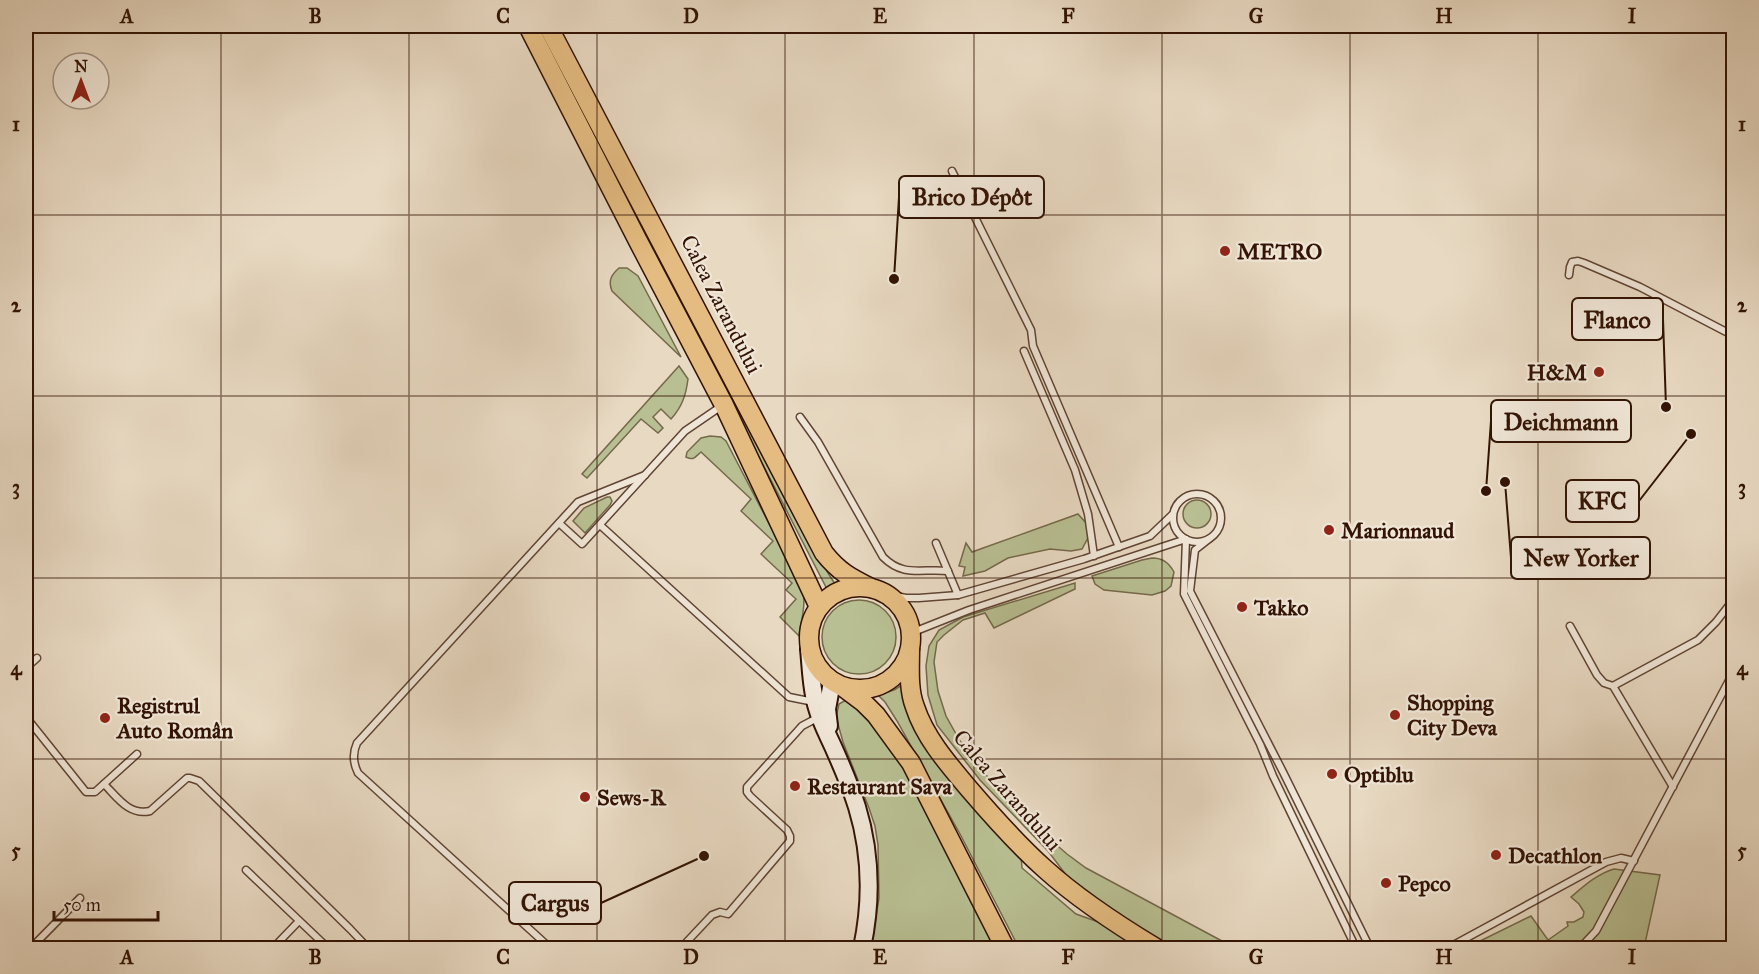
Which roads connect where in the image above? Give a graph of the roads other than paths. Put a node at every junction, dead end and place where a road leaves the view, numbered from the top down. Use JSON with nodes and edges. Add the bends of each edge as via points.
{"nodes":[{"id":1,"x":528,"y":26,"type":"edge"},
{"id":2,"x":548,"y":26,"type":"edge"},
{"id":3,"x":952,"y":171,"type":"dead end"},
{"id":4,"x":1569,"y":275,"type":"dead end"},
{"id":5,"x":1734,"y":336,"type":"edge"},
{"id":6,"x":1024,"y":351,"type":"dead end"},
{"id":7,"x":724,"y":405,"type":"junction"},
{"id":8,"x":800,"y":417,"type":"dead end"},
{"id":9,"x":645,"y":475,"type":"junction"},
{"id":10,"x":1172,"y":515,"type":"junction"},
{"id":11,"x":559,"y":523,"type":"junction"},
{"id":12,"x":600,"y":525,"type":"junction"},
{"id":13,"x":1186,"y":539,"type":"junction"},
{"id":14,"x":1209,"y":539,"type":"junction"},
{"id":15,"x":936,"y":543,"type":"dead end"},
{"id":16,"x":1119,"y":548,"type":"junction"},
{"id":17,"x":1094,"y":556,"type":"junction"},
{"id":18,"x":948,"y":571,"type":"junction"},
{"id":19,"x":878,"y":591,"type":"junction"},
{"id":20,"x":958,"y":595,"type":"junction"},
{"id":21,"x":1734,"y":597,"type":"edge"},
{"id":22,"x":819,"y":607,"type":"junction"},
{"id":23,"x":1570,"y":626,"type":"dead end"},
{"id":24,"x":911,"y":641,"type":"junction"},
{"id":25,"x":809,"y":648,"type":"junction"},
{"id":26,"x":37,"y":658,"type":"dead end"},
{"id":27,"x":26,"y":668,"type":"edge"},
{"id":28,"x":1734,"y":671,"type":"edge"},
{"id":29,"x":837,"y":684,"type":"junction"},
{"id":30,"x":1613,"y":686,"type":"junction"},
{"id":31,"x":818,"y":710,"type":"junction"},
{"id":32,"x":26,"y":717,"type":"edge"},
{"id":33,"x":836,"y":753,"type":"junction"},
{"id":34,"x":137,"y":754,"type":"dead end"},
{"id":35,"x":104,"y":784,"type":"junction"},
{"id":36,"x":1673,"y":787,"type":"junction"},
{"id":37,"x":1634,"y":861,"type":"junction"},
{"id":38,"x":246,"y":870,"type":"dead end"},
{"id":39,"x":80,"y":898,"type":"dead end"},
{"id":40,"x":299,"y":921,"type":"junction"},
{"id":41,"x":548,"y":946,"type":"dead end"},
{"id":42,"x":31,"y":948,"type":"edge"},
{"id":43,"x":273,"y":948,"type":"edge"},
{"id":44,"x":328,"y":948,"type":"edge"},
{"id":45,"x":368,"y":948,"type":"edge"},
{"id":46,"x":681,"y":948,"type":"edge"},
{"id":47,"x":862,"y":948,"type":"edge"},
{"id":48,"x":1005,"y":948,"type":"edge"},
{"id":49,"x":1156,"y":948,"type":"edge"},
{"id":50,"x":1356,"y":948,"type":"edge"},
{"id":51,"x":1370,"y":948,"type":"edge"},
{"id":52,"x":1448,"y":948,"type":"edge"},
{"id":53,"x":1580,"y":948,"type":"edge"}],
"edges":[{"from":1,"to":7,"type":"main road","name":"Calea Zarandului"},
{"from":2,"to":19,"type":"main road","name":"Calea Zarandului","via":[[824,553],[845,574]]},
{"from":3,"to":16,"type":"lane","via":[[1031,330],[1033,346]]},
{"from":4,"to":5,"type":"lane","via":[[1572,262],[1584,263]]},
{"from":6,"to":17,"type":"lane","via":[[1075,470]]},
{"from":7,"to":9,"type":"lane","via":[[685,431]]},
{"from":7,"to":22,"type":"main road","name":"Calea Zarandului"},
{"from":8,"to":18,"type":"lane","via":[[883,557],[904,570]]},
{"from":9,"to":11,"type":"lane","via":[[578,502]]},
{"from":9,"to":12,"type":"lane"},
{"from":10,"to":13,"type":"lane","via":[[1177,532]]},
{"from":10,"to":14,"type":"lane","via":[[1186,495],[1199,493],[1212,498],[1221,516],[1218,530]]},
{"from":10,"to":16,"type":"lane","via":[[1150,536]]},
{"from":11,"to":12,"type":"lane","via":[[582,544]]},
{"from":11,"to":41,"type":"lane","via":[[357,743],[353,759],[358,773]]},
{"from":12,"to":31,"type":"lane","via":[[789,697]]},
{"from":13,"to":14,"type":"lane"},
{"from":13,"to":24,"type":"lane","via":[[948,617]]},
{"from":13,"to":50,"type":"lane","via":[[1184,594]]},
{"from":14,"to":51,"type":"lane","via":[[1195,550],[1190,591]]},
{"from":15,"to":18,"type":"lane"},
{"from":16,"to":17,"type":"lane"},
{"from":17,"to":20,"type":"lane"},
{"from":18,"to":20,"type":"lane"},
{"from":19,"to":20,"type":"lane","via":[[913,598]]},
{"from":19,"to":22,"type":"main road","via":[[855,587],[829,597]]},
{"from":19,"to":24,"type":"main road","name":"Calea Zarandului","via":[[898,604],[907,618]]},
{"from":21,"to":30,"type":"lane","via":[[1698,640]]},
{"from":22,"to":25,"type":"main road","via":[[808,634]]},
{"from":23,"to":30,"type":"lane","via":[[1597,675]]},
{"from":24,"to":29,"type":"main road","via":[[905,663],[884,683],[856,689]]},
{"from":24,"to":49,"type":"main road","name":"Calea Zarandului","via":[[913,704],[920,722],[954,771],[1046,870]]},
{"from":25,"to":29,"type":"main road","via":[[815,664]]},
{"from":25,"to":31,"type":"main road"},
{"from":26,"to":27,"type":"lane"},
{"from":28,"to":36,"type":"lane"},
{"from":29,"to":33,"type":"main road","via":[[827,709]]},
{"from":29,"to":48,"type":"main road","via":[[876,715],[911,763]]},
{"from":30,"to":36,"type":"lane"},
{"from":31,"to":33,"type":"main road"},
{"from":31,"to":46,"type":"lane","via":[[747,788],[750,796],[787,830],[790,841],[728,914],[712,915]]},
{"from":32,"to":35,"type":"lane","via":[[86,792],[95,792]]},
{"from":33,"to":47,"type":"main road","via":[[865,836],[869,898]]},
{"from":34,"to":35,"type":"lane"},
{"from":35,"to":45,"type":"lane","via":[[129,809],[144,812],[187,778],[199,781]]},
{"from":36,"to":37,"type":"lane"},
{"from":37,"to":52,"type":"lane","via":[[1621,858],[1606,862]]},
{"from":37,"to":53,"type":"lane","via":[[1596,931]]},
{"from":38,"to":40,"type":"lane"},
{"from":39,"to":42,"type":"lane"},
{"from":40,"to":43,"type":"lane"},
{"from":40,"to":44,"type":"lane"}]}
